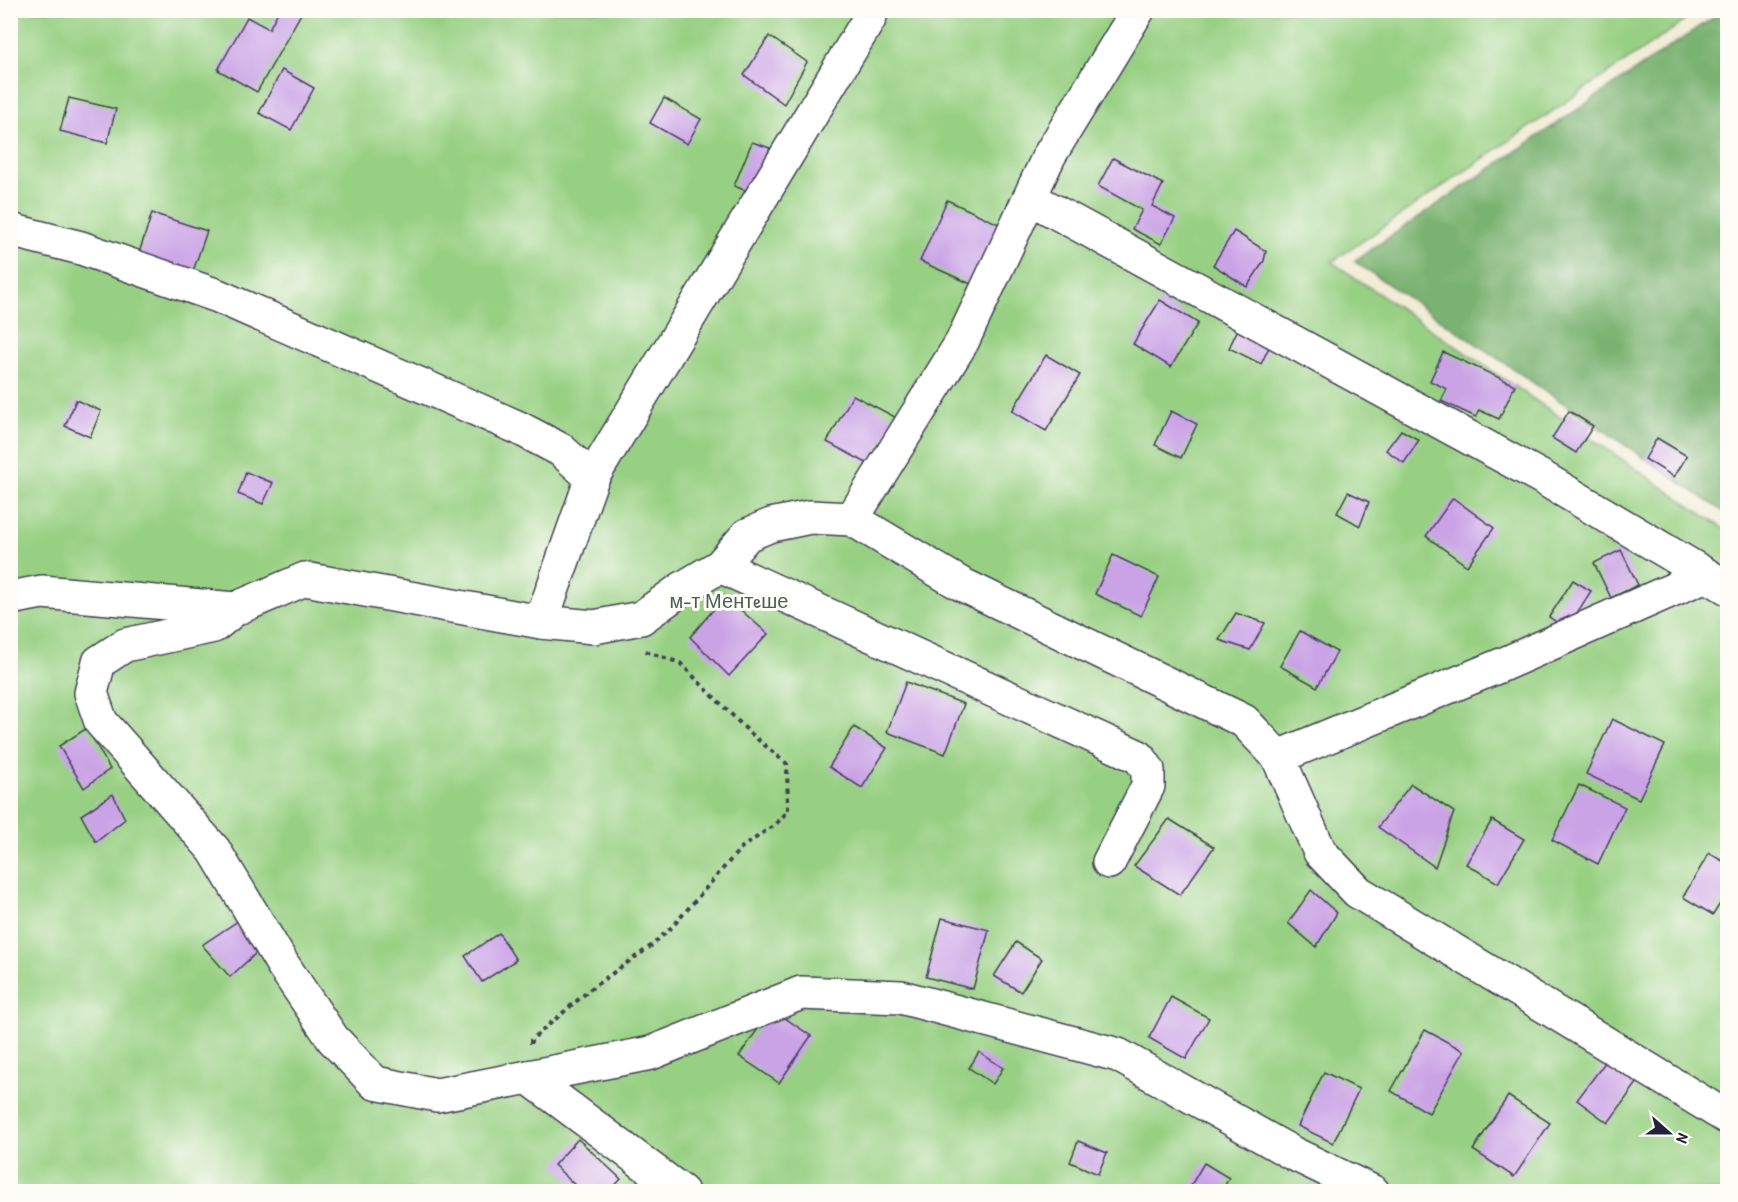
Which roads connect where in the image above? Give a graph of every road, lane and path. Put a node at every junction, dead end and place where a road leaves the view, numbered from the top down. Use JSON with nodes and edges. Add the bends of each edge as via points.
{"nodes":[{"id":1,"x":19,"y":10,"type":"edge"},
{"id":2,"x":872,"y":10,"type":"edge"},
{"id":3,"x":1138,"y":10,"type":"edge"},
{"id":4,"x":10,"y":30,"type":"edge"},
{"id":5,"x":1030,"y":198,"type":"junction"},
{"id":6,"x":10,"y":230,"type":"edge"},
{"id":7,"x":592,"y":478,"type":"junction"},
{"id":8,"x":852,"y":519,"type":"junction"},
{"id":9,"x":720,"y":566,"type":"junction"},
{"id":10,"x":1717,"y":581,"type":"edge"},
{"id":11,"x":10,"y":598,"type":"edge"},
{"id":12,"x":235,"y":609,"type":"junction"},
{"id":13,"x":541,"y":622,"type":"junction"},
{"id":14,"x":637,"y":649,"type":"dead end"},
{"id":15,"x":1278,"y":757,"type":"junction"},
{"id":16,"x":1109,"y":862,"type":"dead end"},
{"id":17,"x":528,"y":1077,"type":"junction"},
{"id":18,"x":1728,"y":1118,"type":"edge"},
{"id":19,"x":682,"y":1191,"type":"edge"},
{"id":20,"x":1373,"y":1191,"type":"edge"}],
"edges":[{"from":1,"to":4,"type":"path"},
{"from":2,"to":7,"type":"street"},
{"from":3,"to":5,"type":"street","via":[[1050,156]]},
{"from":5,"to":8,"type":"street","via":[[963,342]]},
{"from":5,"to":10,"type":"street","via":[[1544,478]]},
{"from":6,"to":7,"type":"street","via":[[81,248],[218,296],[349,351],[519,428],[561,450]]},
{"from":7,"to":13,"type":"street"},
{"from":8,"to":9,"type":"street","via":[[810,517],[771,525],[747,535]]},
{"from":8,"to":15,"type":"street","via":[[959,583],[1244,721]]},
{"from":9,"to":13,"type":"street","via":[[641,618],[594,627]]},
{"from":9,"to":16,"type":"street","via":[[1139,757],[1148,771],[1148,786]]},
{"from":10,"to":15,"type":"street"},
{"from":11,"to":12,"type":"street","via":[[42,592]]},
{"from":12,"to":13,"type":"street","via":[[305,579]]},
{"from":12,"to":17,"type":"street","via":[[214,626],[125,645],[99,662],[91,693],[101,722],[214,850],[333,1039],[375,1083],[437,1095]]},
{"from":14,"to":17,"type":"path","via":[[680,663],[787,764],[788,811],[741,848],[651,946],[593,987],[531,1040]]},
{"from":15,"to":18,"type":"street","via":[[1320,852],[1358,892]]},
{"from":17,"to":19,"type":"street"},
{"from":17,"to":20,"type":"street","via":[[651,1053],[801,993],[901,997],[1118,1055],[1292,1153]]}]}
